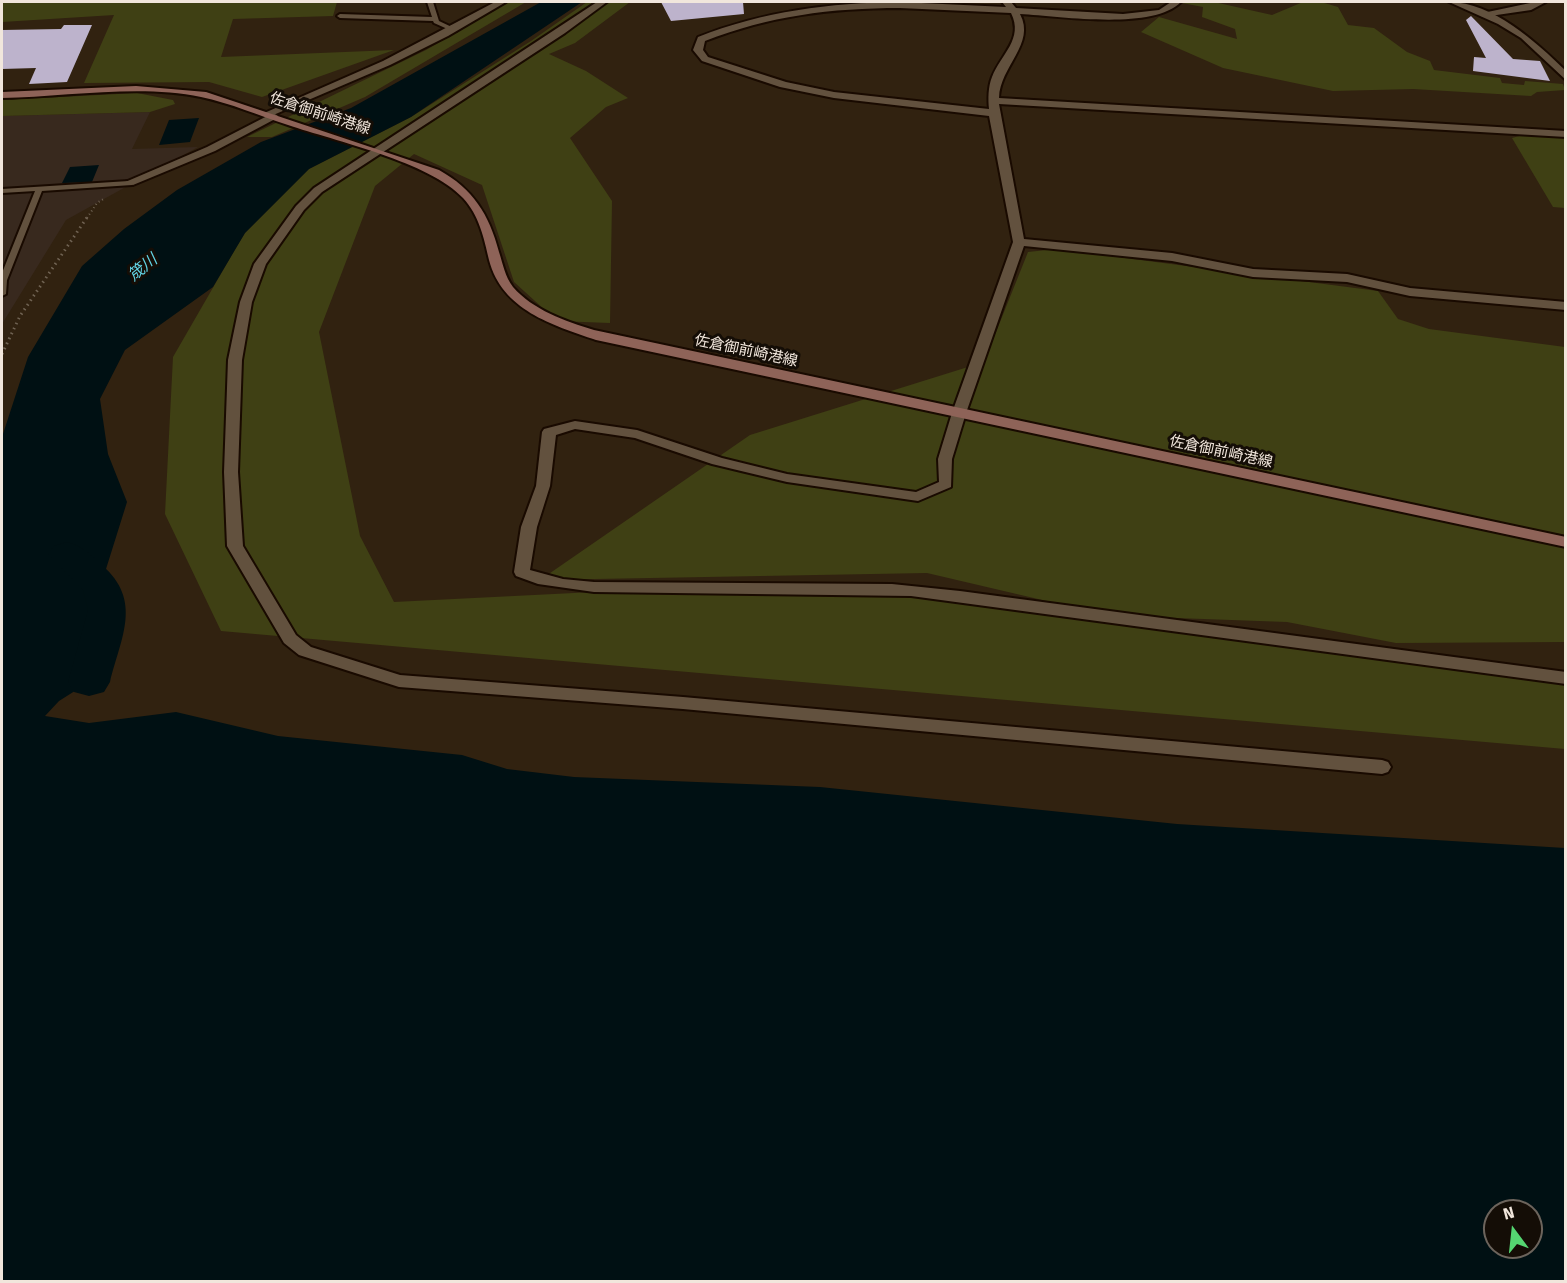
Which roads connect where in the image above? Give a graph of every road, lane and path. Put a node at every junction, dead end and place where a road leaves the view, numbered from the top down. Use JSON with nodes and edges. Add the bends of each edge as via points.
{"nodes":[{"id":1,"x":430,"y":2,"type":"edge"},
{"id":2,"x":501,"y":2,"type":"edge"},
{"id":3,"x":602,"y":2,"type":"edge"},
{"id":4,"x":1006,"y":2,"type":"edge"},
{"id":5,"x":1176,"y":2,"type":"edge"},
{"id":6,"x":1453,"y":2,"type":"edge"},
{"id":7,"x":1541,"y":2,"type":"edge"},
{"id":8,"x":1015,"y":11,"type":"junction"},
{"id":9,"x":1482,"y":14,"type":"junction"},
{"id":10,"x":340,"y":16,"type":"dead end"},
{"id":11,"x":434,"y":19,"type":"junction"},
{"id":12,"x":454,"y":30,"type":"junction"},
{"id":13,"x":1566,"y":77,"type":"edge"},
{"id":14,"x":2,"y":95,"type":"edge"},
{"id":15,"x":993,"y":100,"type":"junction"},
{"id":16,"x":994,"y":113,"type":"junction"},
{"id":17,"x":270,"y":115,"type":"junction"},
{"id":18,"x":1566,"y":134,"type":"edge"},
{"id":19,"x":377,"y":151,"type":"junction"},
{"id":20,"x":129,"y":183,"type":"junction"},
{"id":21,"x":39,"y":189,"type":"junction"},
{"id":22,"x":2,"y":191,"type":"edge"},
{"id":23,"x":1019,"y":242,"type":"junction"},
{"id":24,"x":2,"y":281,"type":"edge"},
{"id":25,"x":2,"y":294,"type":"edge"},
{"id":26,"x":1566,"y":306,"type":"edge"},
{"id":27,"x":2,"y":354,"type":"edge"},
{"id":28,"x":958,"y":414,"type":"junction"},
{"id":29,"x":1566,"y":542,"type":"edge"},
{"id":30,"x":1566,"y":678,"type":"edge"},
{"id":31,"x":1382,"y":767,"type":"dead end"}],
"edges":[{"from":1,"to":11,"type":"lane"},
{"from":2,"to":12,"type":"street"},
{"from":3,"to":19,"type":"street"},
{"from":4,"to":8,"type":"street"},
{"from":5,"to":8,"type":"street","via":[[1162,12],[1143,16]]},
{"from":6,"to":9,"type":"street"},
{"from":7,"to":9,"type":"street","via":[[1531,8]]},
{"from":8,"to":15,"type":"street","via":[[1023,28],[997,77]]},
{"from":8,"to":16,"type":"street","via":[[871,3],[796,9],[700,39],[698,50],[705,59],[784,85],[913,106]]},
{"from":9,"to":13,"type":"street","via":[[1524,36]]},
{"from":10,"to":11,"type":"lane"},
{"from":11,"to":12,"type":"lane"},
{"from":12,"to":17,"type":"street","via":[[382,67]]},
{"from":14,"to":17,"type":"main road","name":"佐倉御前崎港線","via":[[158,90],[202,94]]},
{"from":15,"to":16,"type":"street"},
{"from":15,"to":18,"type":"street"},
{"from":16,"to":23,"type":"street"},
{"from":17,"to":19,"type":"main road","name":"佐倉御前崎港線"},
{"from":17,"to":20,"type":"street","via":[[211,149]]},
{"from":19,"to":28,"type":"main road","name":"佐倉御前崎港線","via":[[444,176],[462,190],[477,205],[487,225],[499,273],[508,289],[545,315],[602,337]]},
{"from":19,"to":31,"type":"street","via":[[318,190],[300,208],[260,264],[246,302],[235,360],[231,472],[235,546],[290,639],[305,651],[399,681]]},
{"from":20,"to":21,"type":"lane"},
{"from":20,"to":27,"type":"path","via":[[97,203],[20,316]]},
{"from":21,"to":22,"type":"lane"},
{"from":21,"to":24,"type":"lane"},
{"from":23,"to":26,"type":"street","via":[[1172,257],[1253,273],[1347,278],[1410,292]]},
{"from":23,"to":28,"type":"street"},
{"from":24,"to":25,"type":"lane"},
{"from":28,"to":29,"type":"main road","name":"佐倉御前崎港線"},
{"from":28,"to":30,"type":"street","via":[[945,459],[946,484],[918,497],[787,478],[717,461],[637,434],[575,425],[549,432],[543,486],[529,527],[522,572],[530,579],[579,586],[886,589],[960,596]]}]}
